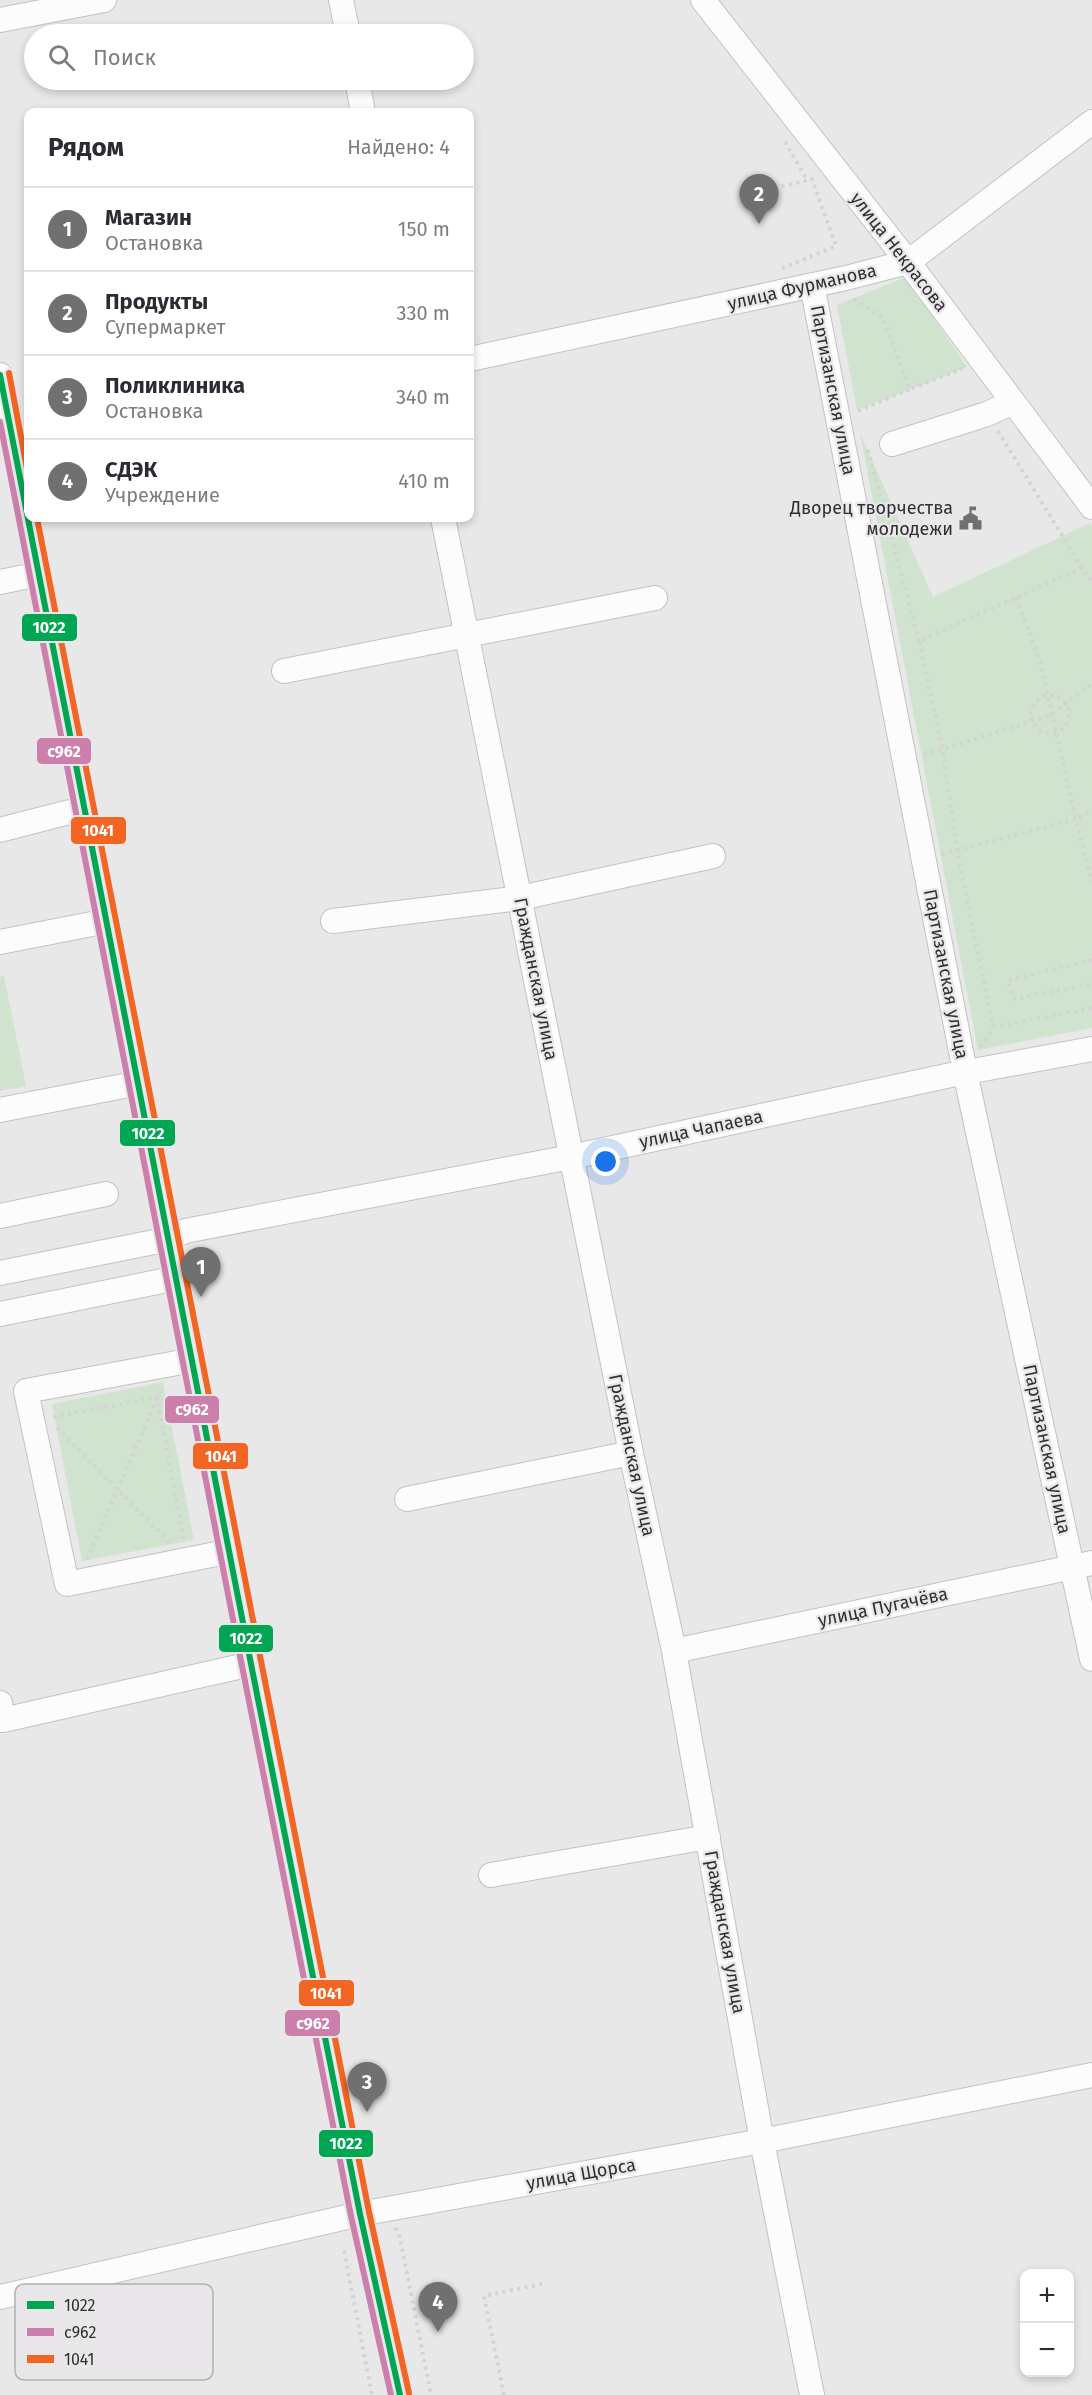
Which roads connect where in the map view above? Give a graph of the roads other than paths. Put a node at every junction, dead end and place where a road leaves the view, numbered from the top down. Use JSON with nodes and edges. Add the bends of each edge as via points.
{"nodes":[{"id":1,"x":104,"y":0,"type":"edge"},
{"id":2,"x":341,"y":0,"type":"edge"},
{"id":3,"x":703,"y":0,"type":"edge"},
{"id":4,"x":0,"y":20,"type":"edge"},
{"id":5,"x":346,"y":24,"type":"edge"},
{"id":6,"x":359,"y":90,"type":"edge"},
{"id":7,"x":362,"y":108,"type":"edge"},
{"id":8,"x":1092,"y":122,"type":"edge"},
{"id":9,"x":908,"y":262,"type":"junction"},
{"id":10,"x":812,"y":285,"type":"junction"},
{"id":11,"x":474,"y":358,"type":"edge"},
{"id":12,"x":0,"y":375,"type":"edge"},
{"id":13,"x":1013,"y":402,"type":"junction"},
{"id":14,"x":13,"y":440,"type":"edge"},
{"id":15,"x":892,"y":444,"type":"dead end"},
{"id":16,"x":24,"y":497,"type":"edge"},
{"id":17,"x":1092,"y":507,"type":"edge"},
{"id":18,"x":29,"y":522,"type":"edge"},
{"id":19,"x":444,"y":522,"type":"edge"},
{"id":20,"x":39,"y":574,"type":"junction"},
{"id":21,"x":0,"y":582,"type":"edge"},
{"id":22,"x":655,"y":598,"type":"dead end"},
{"id":23,"x":466,"y":635,"type":"junction"},
{"id":24,"x":284,"y":671,"type":"dead end"},
{"id":25,"x":85,"y":808,"type":"junction"},
{"id":26,"x":0,"y":830,"type":"edge"},
{"id":27,"x":713,"y":856,"type":"dead end"},
{"id":28,"x":520,"y":898,"type":"junction"},
{"id":29,"x":107,"y":921,"type":"junction"},
{"id":30,"x":333,"y":921,"type":"dead end"},
{"id":31,"x":0,"y":942,"type":"edge"},
{"id":32,"x":1092,"y":1049,"type":"edge"},
{"id":33,"x":965,"y":1072,"type":"junction"},
{"id":34,"x":139,"y":1083,"type":"junction"},
{"id":35,"x":0,"y":1110,"type":"edge"},
{"id":36,"x":571,"y":1157,"type":"junction"},
{"id":37,"x":106,"y":1194,"type":"dead end"},
{"id":38,"x":0,"y":1216,"type":"edge"},
{"id":39,"x":169,"y":1239,"type":"junction"},
{"id":40,"x":0,"y":1273,"type":"edge"},
{"id":41,"x":177,"y":1278,"type":"junction"},
{"id":42,"x":0,"y":1314,"type":"edge"},
{"id":43,"x":182,"y":1362,"type":"junction"},
{"id":44,"x":631,"y":1453,"type":"junction"},
{"id":45,"x":407,"y":1499,"type":"dead end"},
{"id":46,"x":231,"y":1551,"type":"junction"},
{"id":47,"x":1082,"y":1565,"type":"edge"},
{"id":48,"x":674,"y":1651,"type":"junction"},
{"id":49,"x":1092,"y":1659,"type":"edge"},
{"id":50,"x":251,"y":1664,"type":"junction"},
{"id":51,"x":0,"y":1703,"type":"edge"},
{"id":52,"x":708,"y":1837,"type":"junction"},
{"id":53,"x":491,"y":1875,"type":"dead end"},
{"id":54,"x":1092,"y":2075,"type":"edge"},
{"id":55,"x":762,"y":2141,"type":"junction"},
{"id":56,"x":371,"y":2212,"type":"junction"},
{"id":57,"x":63,"y":2284,"type":"edge"},
{"id":58,"x":15,"y":2294,"type":"edge"},
{"id":59,"x":0,"y":2297,"type":"edge"},
{"id":60,"x":400,"y":2395,"type":"edge"},
{"id":61,"x":812,"y":2395,"type":"edge"}],
"edges":[{"from":1,"to":4,"type":"street"},
{"from":2,"to":5,"type":"street"},
{"from":3,"to":9,"type":"street","name":"улица Некрасова"},
{"from":6,"to":7,"type":"street"},
{"from":8,"to":9,"type":"street","name":"улица Фурманова"},
{"from":9,"to":10,"type":"street","name":"улица Фурманова"},
{"from":9,"to":13,"type":"street","name":"улица Некрасова"},
{"from":10,"to":11,"type":"street","name":"улица Фурманова"},
{"from":10,"to":33,"type":"street","name":"Партизанская улица"},
{"from":12,"to":14,"type":"street"},
{"from":13,"to":15,"type":"street"},
{"from":13,"to":17,"type":"street","name":"улица Некрасова"},
{"from":14,"to":16,"type":"street"},
{"from":18,"to":20,"type":"street"},
{"from":19,"to":23,"type":"street","name":"Гражданская улица"},
{"from":20,"to":21,"type":"street"},
{"from":20,"to":25,"type":"street"},
{"from":22,"to":23,"type":"street"},
{"from":23,"to":24,"type":"street"},
{"from":23,"to":28,"type":"street","name":"Гражданская улица"},
{"from":25,"to":26,"type":"street"},
{"from":25,"to":29,"type":"street"},
{"from":27,"to":28,"type":"street"},
{"from":28,"to":30,"type":"street"},
{"from":28,"to":36,"type":"street","name":"Гражданская улица"},
{"from":29,"to":31,"type":"street"},
{"from":29,"to":34,"type":"street"},
{"from":32,"to":33,"type":"street","name":"улица Чапаева"},
{"from":33,"to":36,"type":"street","name":"улица Чапаева"},
{"from":33,"to":47,"type":"street","name":"Партизанская улица"},
{"from":34,"to":35,"type":"street"},
{"from":34,"to":39,"type":"street"},
{"from":36,"to":39,"type":"street","name":"улица Чапаева","via":[[185,1231]]},
{"from":36,"to":44,"type":"street","name":"Гражданская улица"},
{"from":37,"to":38,"type":"street"},
{"from":39,"to":40,"type":"street","name":"улица Чапаева"},
{"from":39,"to":41,"type":"street"},
{"from":41,"to":42,"type":"street"},
{"from":41,"to":43,"type":"street"},
{"from":43,"to":46,"type":"street"},
{"from":43,"to":46,"type":"street","via":[[27,1391],[67,1584]]},
{"from":44,"to":45,"type":"street"},
{"from":44,"to":48,"type":"street","name":"Гражданская улица"},
{"from":46,"to":50,"type":"street"},
{"from":47,"to":48,"type":"street","name":"улица Пугачёва"},
{"from":47,"to":49,"type":"street","name":"Партизанская улица"},
{"from":48,"to":52,"type":"street","name":"Гражданская улица"},
{"from":50,"to":51,"type":"street","via":[[3,1720]]},
{"from":50,"to":56,"type":"street"},
{"from":52,"to":53,"type":"street"},
{"from":52,"to":55,"type":"street","name":"Гражданская улица"},
{"from":54,"to":55,"type":"street","name":"улица Щорса"},
{"from":55,"to":56,"type":"street","name":"улица Щорса"},
{"from":55,"to":61,"type":"street","name":"Гражданская улица"},
{"from":56,"to":57,"type":"street","name":"улица Щорса"},
{"from":56,"to":60,"type":"street"},
{"from":58,"to":59,"type":"street","name":"улица Щорса"}]}
